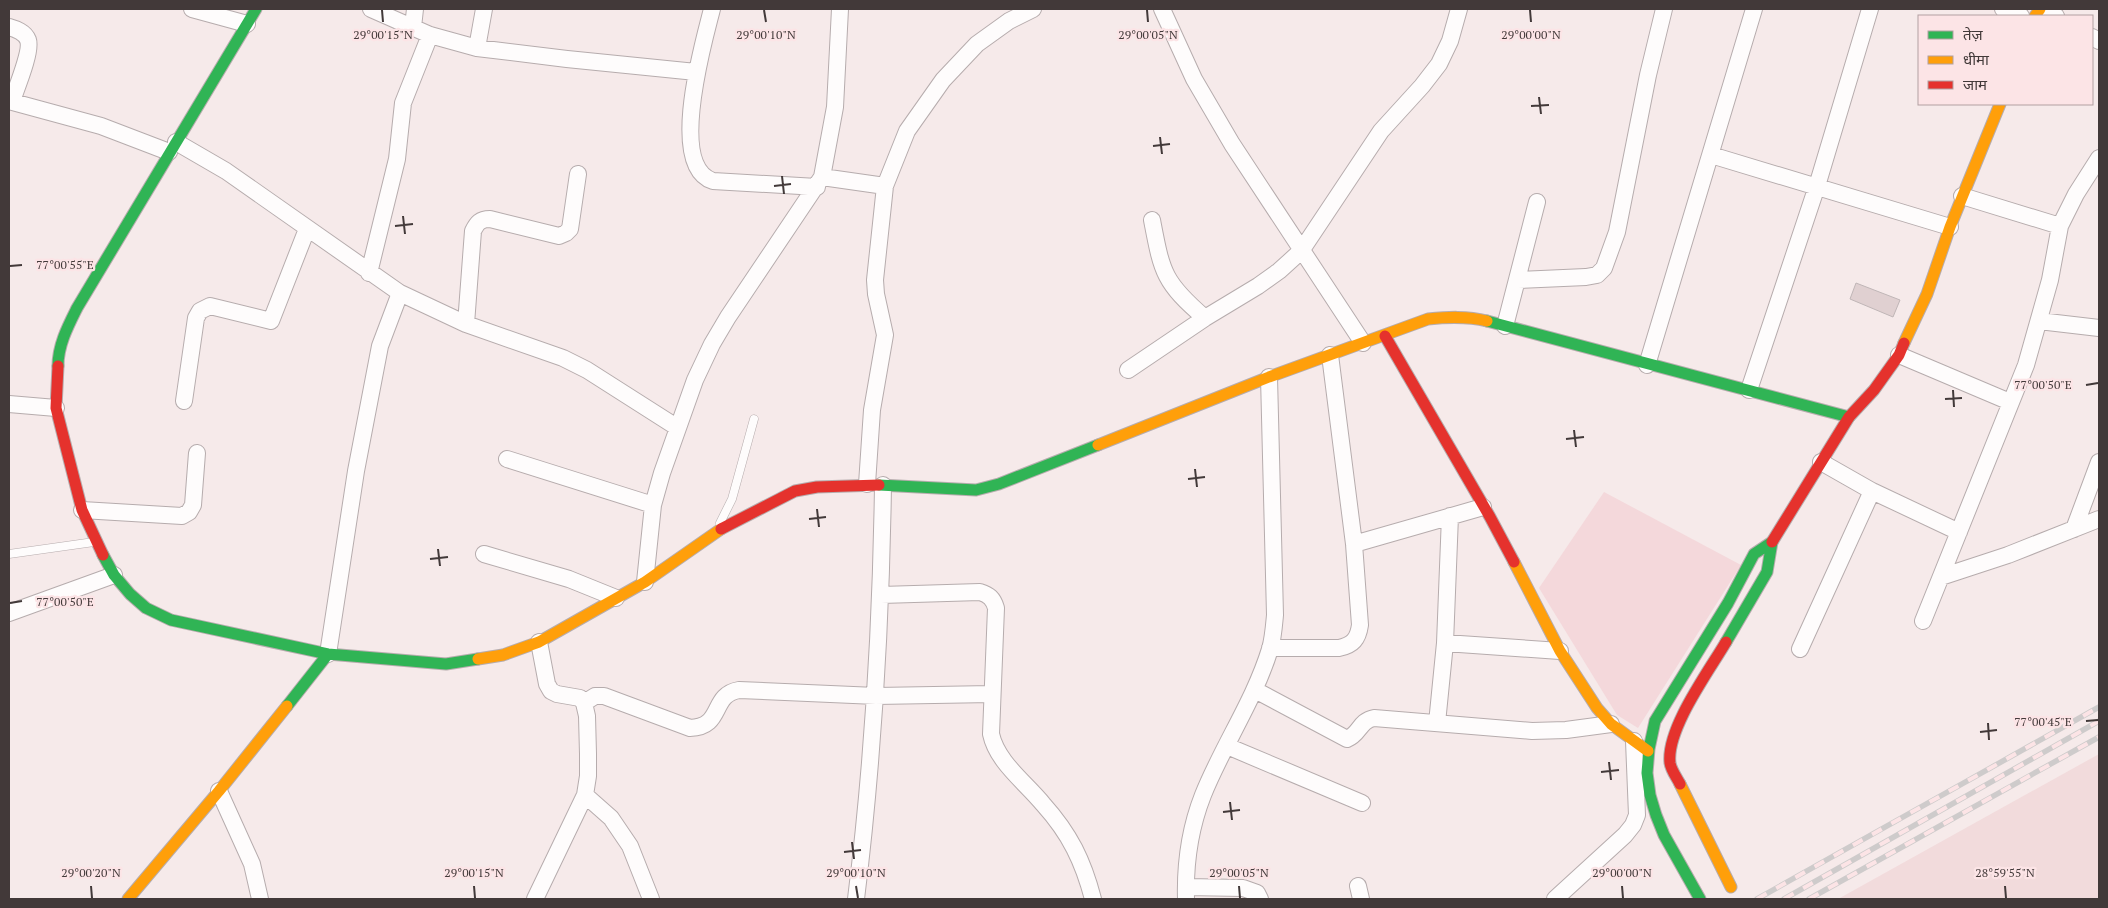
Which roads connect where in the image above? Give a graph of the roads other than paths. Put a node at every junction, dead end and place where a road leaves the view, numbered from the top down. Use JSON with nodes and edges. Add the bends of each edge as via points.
{"nodes":[{"id":1,"x":192,"y":9,"type":"edge"},
{"id":2,"x":256,"y":9,"type":"edge"},
{"id":3,"x":371,"y":9,"type":"edge"},
{"id":4,"x":415,"y":9,"type":"edge"},
{"id":5,"x":484,"y":9,"type":"edge"},
{"id":6,"x":712,"y":9,"type":"edge"},
{"id":7,"x":840,"y":9,"type":"edge"},
{"id":8,"x":1033,"y":9,"type":"edge"},
{"id":9,"x":1162,"y":9,"type":"edge"},
{"id":10,"x":1459,"y":9,"type":"edge"},
{"id":11,"x":1664,"y":9,"type":"edge"},
{"id":12,"x":1754,"y":9,"type":"edge"},
{"id":13,"x":1870,"y":9,"type":"edge"},
{"id":14,"x":2041,"y":9,"type":"edge"},
{"id":15,"x":2054,"y":15,"type":"edge"},
{"id":16,"x":247,"y":24,"type":"junction"},
{"id":17,"x":9,"y":27,"type":"edge"},
{"id":18,"x":412,"y":27,"type":"junction"},
{"id":19,"x":430,"y":35,"type":"junction"},
{"id":20,"x":477,"y":48,"type":"junction"},
{"id":21,"x":696,"y":72,"type":"junction"},
{"id":22,"x":10,"y":101,"type":"edge"},
{"id":23,"x":2000,"y":105,"type":"edge"},
{"id":24,"x":173,"y":147,"type":"junction"},
{"id":25,"x":1711,"y":155,"type":"junction"},
{"id":26,"x":2099,"y":158,"type":"edge"},
{"id":27,"x":578,"y":174,"type":"dead end"},
{"id":28,"x":820,"y":182,"type":"junction"},
{"id":29,"x":885,"y":186,"type":"junction"},
{"id":30,"x":1817,"y":186,"type":"junction"},
{"id":31,"x":1962,"y":196,"type":"junction"},
{"id":32,"x":1537,"y":202,"type":"dead end"},
{"id":33,"x":1152,"y":220,"type":"dead end"},
{"id":34,"x":2060,"y":226,"type":"junction"},
{"id":35,"x":1950,"y":227,"type":"junction"},
{"id":36,"x":307,"y":229,"type":"junction"},
{"id":37,"x":1301,"y":251,"type":"junction"},
{"id":38,"x":369,"y":273,"type":"junction"},
{"id":39,"x":1518,"y":280,"type":"junction"},
{"id":40,"x":400,"y":293,"type":"junction"},
{"id":41,"x":1205,"y":318,"type":"junction"},
{"id":42,"x":2038,"y":322,"type":"junction"},
{"id":43,"x":466,"y":324,"type":"junction"},
{"id":44,"x":1505,"y":326,"type":"junction"},
{"id":45,"x":2099,"y":328,"type":"edge"},
{"id":46,"x":1385,"y":336,"type":"junction"},
{"id":47,"x":1363,"y":343,"type":"junction"},
{"id":48,"x":1330,"y":355,"type":"junction"},
{"id":49,"x":1899,"y":355,"type":"junction"},
{"id":50,"x":1647,"y":365,"type":"junction"},
{"id":51,"x":1128,"y":370,"type":"dead end"},
{"id":52,"x":1269,"y":377,"type":"junction"},
{"id":53,"x":1749,"y":390,"type":"junction"},
{"id":54,"x":184,"y":400,"type":"dead end"},
{"id":55,"x":2010,"y":402,"type":"junction"},
{"id":56,"x":9,"y":404,"type":"edge"},
{"id":57,"x":56,"y":408,"type":"junction"},
{"id":58,"x":1849,"y":418,"type":"junction"},
{"id":59,"x":754,"y":419,"type":"dead end"},
{"id":60,"x":678,"y":428,"type":"junction"},
{"id":61,"x":197,"y":453,"type":"dead end"},
{"id":62,"x":507,"y":459,"type":"dead end"},
{"id":63,"x":1821,"y":462,"type":"junction"},
{"id":64,"x":2099,"y":462,"type":"edge"},
{"id":65,"x":875,"y":484,"type":"junction"},
{"id":66,"x":1872,"y":491,"type":"junction"},
{"id":67,"x":653,"y":505,"type":"junction"},
{"id":68,"x":1483,"y":507,"type":"junction"},
{"id":69,"x":82,"y":510,"type":"junction"},
{"id":70,"x":1450,"y":516,"type":"junction"},
{"id":71,"x":2099,"y":519,"type":"edge"},
{"id":72,"x":2074,"y":529,"type":"junction"},
{"id":73,"x":1959,"y":532,"type":"junction"},
{"id":74,"x":714,"y":533,"type":"junction"},
{"id":75,"x":96,"y":542,"type":"junction"},
{"id":76,"x":1772,"y":542,"type":"junction"},
{"id":77,"x":1354,"y":544,"type":"junction"},
{"id":78,"x":9,"y":554,"type":"edge"},
{"id":79,"x":484,"y":554,"type":"dead end"},
{"id":80,"x":114,"y":575,"type":"junction"},
{"id":81,"x":1941,"y":577,"type":"junction"},
{"id":82,"x":645,"y":582,"type":"junction"},
{"id":83,"x":881,"y":594,"type":"junction"},
{"id":84,"x":616,"y":598,"type":"junction"},
{"id":85,"x":9,"y":613,"type":"edge"},
{"id":86,"x":1922,"y":620,"type":"dead end"},
{"id":87,"x":539,"y":642,"type":"junction"},
{"id":88,"x":1445,"y":643,"type":"junction"},
{"id":89,"x":1270,"y":648,"type":"junction"},
{"id":90,"x":1800,"y":649,"type":"dead end"},
{"id":91,"x":1560,"y":651,"type":"junction"},
{"id":92,"x":328,"y":654,"type":"junction"},
{"id":93,"x":1255,"y":690,"type":"junction"},
{"id":94,"x":992,"y":694,"type":"junction"},
{"id":95,"x":876,"y":696,"type":"junction"},
{"id":96,"x":584,"y":703,"type":"junction"},
{"id":97,"x":1437,"y":723,"type":"junction"},
{"id":98,"x":1611,"y":724,"type":"junction"},
{"id":99,"x":1227,"y":746,"type":"junction"},
{"id":100,"x":1641,"y":746,"type":"junction"},
{"id":101,"x":219,"y":791,"type":"junction"},
{"id":102,"x":585,"y":795,"type":"junction"},
{"id":103,"x":1362,"y":803,"type":"dead end"},
{"id":104,"x":1731,"y":887,"type":"dead end"},
{"id":105,"x":1186,"y":893,"type":"edge"},
{"id":106,"x":128,"y":899,"type":"edge"},
{"id":107,"x":260,"y":899,"type":"edge"},
{"id":108,"x":535,"y":899,"type":"edge"},
{"id":109,"x":650,"y":899,"type":"edge"},
{"id":110,"x":856,"y":899,"type":"edge"},
{"id":111,"x":1093,"y":899,"type":"edge"},
{"id":112,"x":1260,"y":899,"type":"edge"},
{"id":113,"x":1554,"y":899,"type":"edge"},
{"id":114,"x":1700,"y":899,"type":"edge"}],
"edges":[{"from":1,"to":16,"type":"street"},
{"from":2,"to":16,"type":"street"},
{"from":3,"to":18,"type":"street"},
{"from":4,"to":18,"type":"street"},
{"from":5,"to":20,"type":"street"},
{"from":6,"to":21,"type":"street"},
{"from":7,"to":28,"type":"street","via":[[835,107]]},
{"from":8,"to":29,"type":"street","via":[[1009,21],[977,44],[942,80],[907,131]]},
{"from":9,"to":37,"type":"street","via":[[1194,79]]},
{"from":10,"to":37,"type":"street","via":[[1450,41],[1438,64],[1381,131]]},
{"from":11,"to":39,"type":"street","via":[[1617,232],[1604,268],[1597,275],[1586,277]]},
{"from":12,"to":25,"type":"street"},
{"from":13,"to":30,"type":"street"},
{"from":14,"to":15,"type":"street"},
{"from":16,"to":24,"type":"street"},
{"from":17,"to":22,"type":"street","via":[[19,30],[29,46]]},
{"from":18,"to":19,"type":"street"},
{"from":19,"to":20,"type":"street"},
{"from":19,"to":38,"type":"street","via":[[402,103],[397,160]]},
{"from":20,"to":21,"type":"street"},
{"from":21,"to":28,"type":"street","via":[[691,135],[693,156],[703,176],[713,180]]},
{"from":22,"to":24,"type":"street"},
{"from":23,"to":31,"type":"street"},
{"from":24,"to":36,"type":"street","via":[[226,171]]},
{"from":24,"to":57,"type":"street","via":[[65,333],[58,357]]},
{"from":25,"to":30,"type":"street"},
{"from":25,"to":50,"type":"street"},
{"from":26,"to":34,"type":"street"},
{"from":27,"to":43,"type":"street","via":[[570,229],[566,233],[559,236],[490,219],[476,223]]},
{"from":28,"to":29,"type":"street"},
{"from":28,"to":60,"type":"street","via":[[712,344]]},
{"from":29,"to":65,"type":"street","via":[[875,280],[885,335],[872,410]]},
{"from":30,"to":35,"type":"street"},
{"from":30,"to":53,"type":"street"},
{"from":31,"to":34,"type":"street"},
{"from":31,"to":35,"type":"street"},
{"from":32,"to":39,"type":"street"},
{"from":33,"to":41,"type":"street","via":[[1160,263],[1166,275],[1181,298]]},
{"from":34,"to":42,"type":"street"},
{"from":35,"to":49,"type":"street","via":[[1927,294]]},
{"from":36,"to":38,"type":"street"},
{"from":36,"to":54,"type":"street","via":[[271,322],[210,306],[200,311],[196,318]]},
{"from":37,"to":41,"type":"street","via":[[1272,276]]},
{"from":37,"to":47,"type":"street"},
{"from":38,"to":40,"type":"street"},
{"from":39,"to":44,"type":"street"},
{"from":40,"to":43,"type":"street"},
{"from":40,"to":92,"type":"street","via":[[380,346],[356,471]]},
{"from":41,"to":51,"type":"street"},
{"from":42,"to":45,"type":"street"},
{"from":42,"to":55,"type":"street","via":[[2026,366]]},
{"from":43,"to":60,"type":"street","via":[[563,358]]},
{"from":44,"to":46,"type":"street","via":[[1474,318],[1448,317],[1428,319]]},
{"from":44,"to":50,"type":"street"},
{"from":46,"to":47,"type":"street"},
{"from":46,"to":68,"type":"street"},
{"from":47,"to":48,"type":"street"},
{"from":48,"to":52,"type":"street"},
{"from":48,"to":77,"type":"street"},
{"from":49,"to":55,"type":"street"},
{"from":49,"to":58,"type":"street"},
{"from":50,"to":53,"type":"street"},
{"from":52,"to":65,"type":"street","via":[[999,484],[976,490]]},
{"from":52,"to":89,"type":"street","via":[[1275,615]]},
{"from":53,"to":58,"type":"street"},
{"from":55,"to":73,"type":"street"},
{"from":56,"to":57,"type":"street"},
{"from":57,"to":69,"type":"street"},
{"from":58,"to":63,"type":"street"},
{"from":59,"to":74,"type":"lane","via":[[732,499]]},
{"from":60,"to":67,"type":"street"},
{"from":61,"to":69,"type":"street","via":[[193,505],[182,516]]},
{"from":62,"to":67,"type":"street"},
{"from":63,"to":66,"type":"street"},
{"from":63,"to":76,"type":"street"},
{"from":64,"to":72,"type":"street"},
{"from":65,"to":74,"type":"street","via":[[817,487],[794,492]]},
{"from":65,"to":83,"type":"street"},
{"from":66,"to":73,"type":"street"},
{"from":66,"to":90,"type":"street"},
{"from":67,"to":82,"type":"street"},
{"from":68,"to":70,"type":"street"},
{"from":68,"to":91,"type":"street"},
{"from":69,"to":75,"type":"street"},
{"from":70,"to":77,"type":"street"},
{"from":70,"to":88,"type":"street"},
{"from":71,"to":72,"type":"street"},
{"from":72,"to":81,"type":"street"},
{"from":73,"to":81,"type":"street"},
{"from":74,"to":82,"type":"street"},
{"from":75,"to":78,"type":"lane"},
{"from":75,"to":80,"type":"street"},
{"from":76,"to":100,"type":"street","via":[[1754,554]]},
{"from":76,"to":104,"type":"street","via":[[1767,572],[1680,719],[1672,742],[1670,764]]},
{"from":77,"to":89,"type":"street","via":[[1360,625],[1355,641],[1339,648]]},
{"from":79,"to":84,"type":"street","via":[[569,579]]},
{"from":80,"to":85,"type":"street"},
{"from":80,"to":92,"type":"street","via":[[146,608],[171,620]]},
{"from":81,"to":86,"type":"street"},
{"from":82,"to":84,"type":"street"},
{"from":83,"to":94,"type":"street","via":[[980,592],[989,595],[996,608]]},
{"from":83,"to":95,"type":"street"},
{"from":84,"to":87,"type":"street"},
{"from":87,"to":92,"type":"street","via":[[503,655],[446,664]]},
{"from":87,"to":96,"type":"street","via":[[551,690],[574,696]]},
{"from":88,"to":91,"type":"street"},
{"from":88,"to":97,"type":"street"},
{"from":89,"to":93,"type":"street"},
{"from":91,"to":98,"type":"street"},
{"from":92,"to":101,"type":"street"},
{"from":93,"to":97,"type":"street","via":[[1347,739],[1362,723],[1374,718]]},
{"from":93,"to":99,"type":"street"},
{"from":94,"to":95,"type":"street"},
{"from":94,"to":111,"type":"street","via":[[990,734],[998,755],[1065,831],[1086,872]]},
{"from":95,"to":96,"type":"street","via":[[739,690],[725,696],[705,727],[690,728],[604,696],[595,696]]},
{"from":95,"to":110,"type":"street"},
{"from":96,"to":102,"type":"street","via":[[588,754]]},
{"from":97,"to":98,"type":"street","via":[[1532,731]]},
{"from":98,"to":100,"type":"street"},
{"from":99,"to":103,"type":"street"},
{"from":99,"to":105,"type":"street","via":[[1204,794],[1192,831]]},
{"from":100,"to":113,"type":"street","via":[[1637,815],[1633,825]]},
{"from":100,"to":114,"type":"street","via":[[1653,813]]},
{"from":101,"to":106,"type":"street"},
{"from":101,"to":107,"type":"street","via":[[252,864]]},
{"from":102,"to":108,"type":"street"},
{"from":102,"to":109,"type":"street","via":[[611,818],[630,846]]},
{"from":105,"to":112,"type":"street","via":[[1243,888],[1257,893]]}]}
